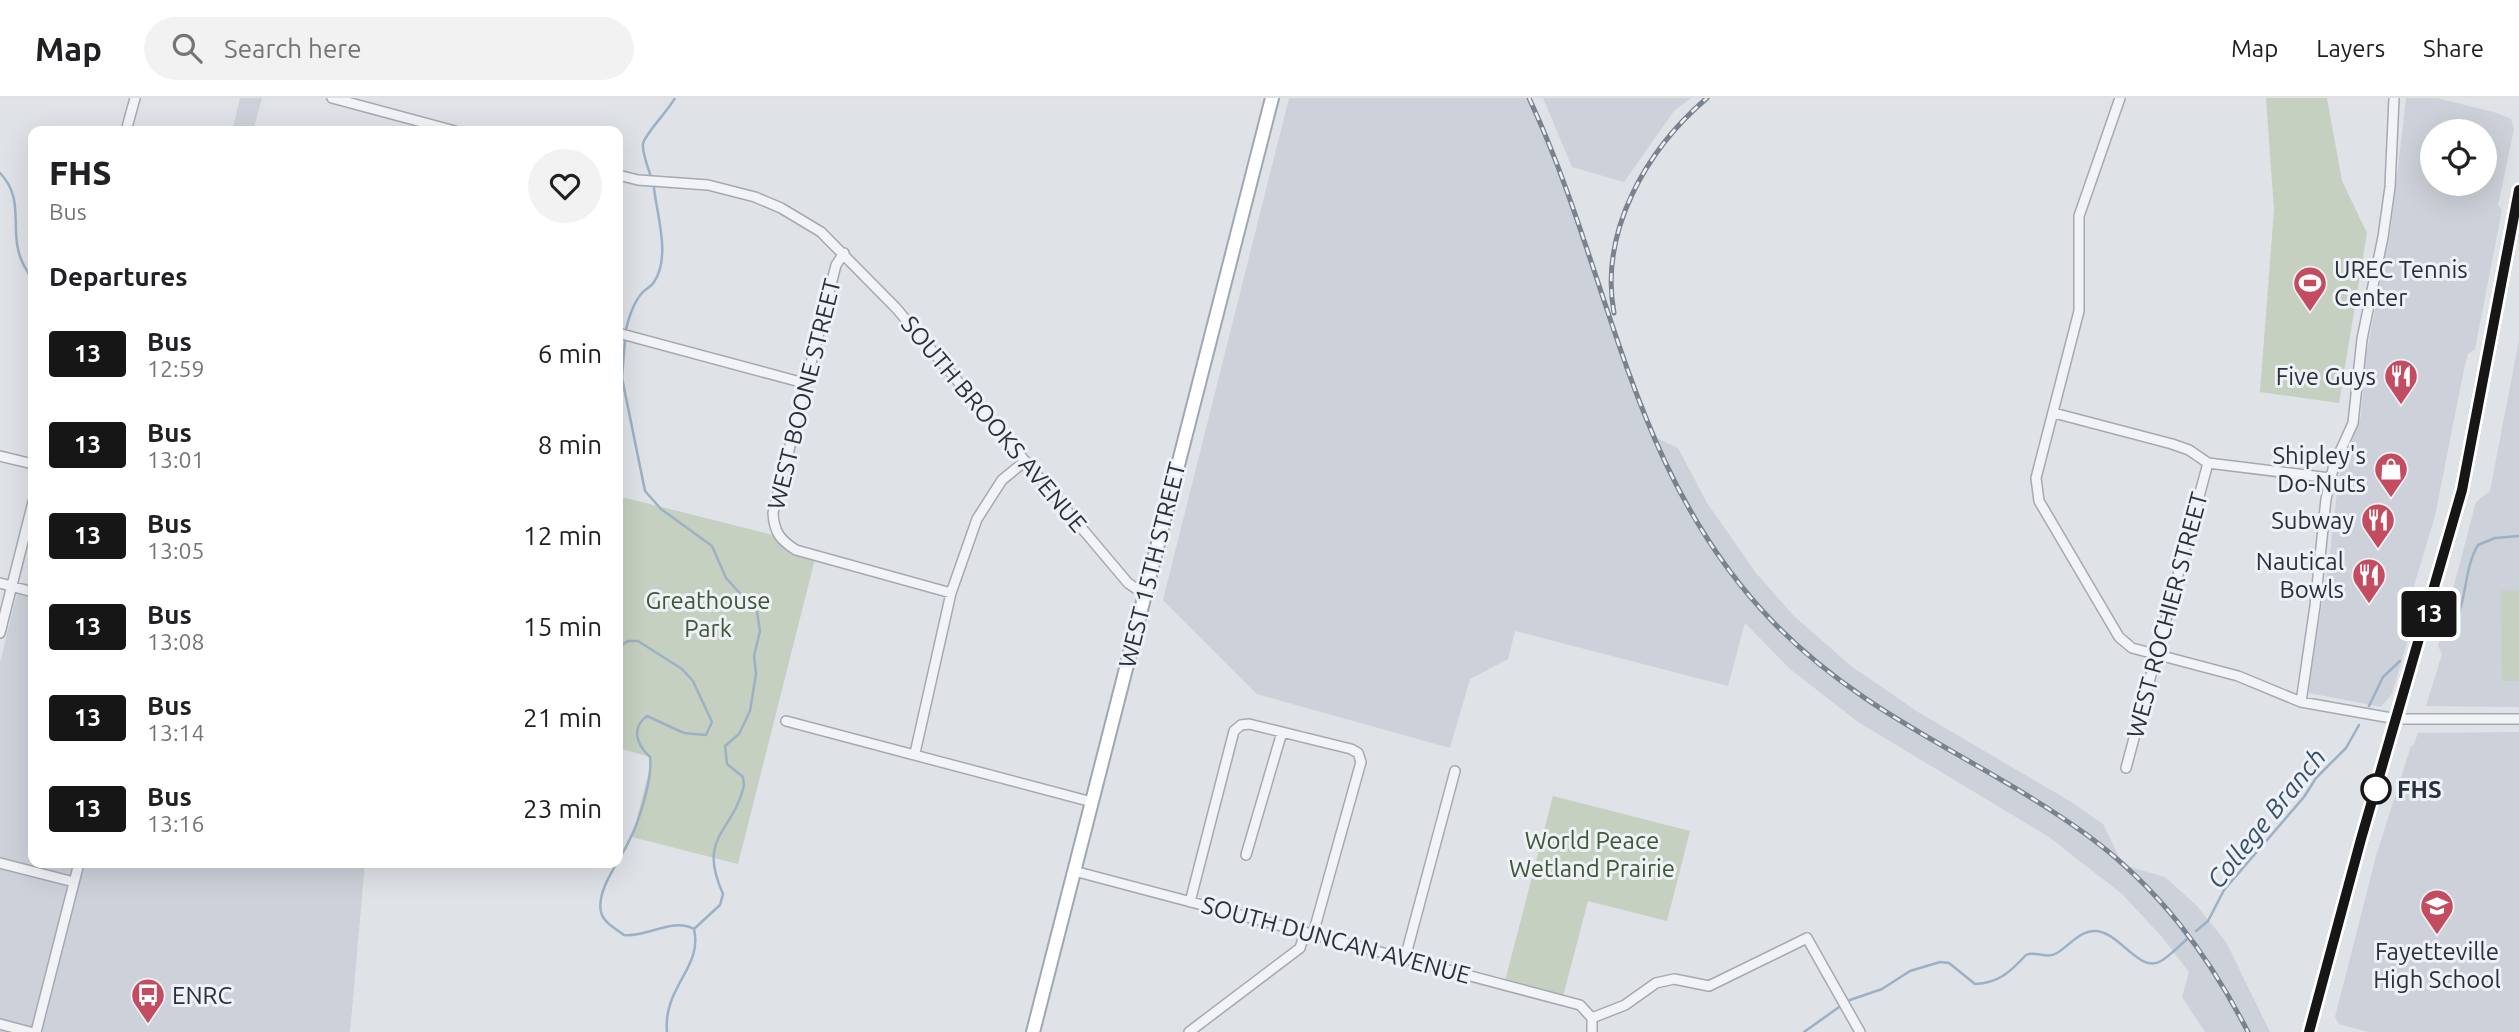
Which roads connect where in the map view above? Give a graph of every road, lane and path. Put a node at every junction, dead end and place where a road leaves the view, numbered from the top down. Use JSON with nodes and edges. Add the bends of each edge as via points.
{"nodes":[{"id":1,"x":135,"y":98,"type":"edge"},
{"id":2,"x":332,"y":98,"type":"edge"},
{"id":3,"x":1272,"y":98,"type":"edge"},
{"id":4,"x":2120,"y":98,"type":"edge"},
{"id":5,"x":2394,"y":98,"type":"edge"},
{"id":6,"x":127,"y":126,"type":"edge"},
{"id":7,"x":436,"y":126,"type":"edge"},
{"id":8,"x":623,"y":176,"type":"edge"},
{"id":9,"x":2519,"y":190,"type":"edge"},
{"id":10,"x":844,"y":253,"type":"junction"},
{"id":11,"x":623,"y":334,"type":"edge"},
{"id":12,"x":804,"y":383,"type":"junction"},
{"id":13,"x":2054,"y":413,"type":"junction"},
{"id":14,"x":0,"y":456,"type":"edge"},
{"id":15,"x":1024,"y":462,"type":"junction"},
{"id":16,"x":28,"y":463,"type":"edge"},
{"id":17,"x":2208,"y":463,"type":"junction"},
{"id":18,"x":2330,"y":478,"type":"junction"},
{"id":19,"x":28,"y":532,"type":"edge"},
{"id":20,"x":0,"y":583,"type":"edge"},
{"id":21,"x":12,"y":587,"type":"junction"},
{"id":22,"x":28,"y":591,"type":"edge"},
{"id":23,"x":951,"y":593,"type":"junction"},
{"id":24,"x":1144,"y":594,"type":"junction"},
{"id":25,"x":0,"y":633,"type":"edge"},
{"id":26,"x":2156,"y":655,"type":"junction"},
{"id":27,"x":2301,"y":702,"type":"junction"},
{"id":28,"x":2398,"y":719,"type":"junction"},
{"id":29,"x":2519,"y":719,"type":"edge"},
{"id":30,"x":786,"y":720,"type":"dead end"},
{"id":31,"x":1282,"y":733,"type":"junction"},
{"id":32,"x":915,"y":753,"type":"junction"},
{"id":33,"x":2126,"y":768,"type":"dead end"},
{"id":34,"x":1455,"y":771,"type":"dead end"},
{"id":35,"x":1092,"y":802,"type":"junction"},
{"id":36,"x":1246,"y":855,"type":"dead end"},
{"id":37,"x":0,"y":863,"type":"edge"},
{"id":38,"x":78,"y":868,"type":"edge"},
{"id":39,"x":1074,"y":871,"type":"junction"},
{"id":40,"x":74,"y":882,"type":"junction"},
{"id":41,"x":1190,"y":902,"type":"junction"},
{"id":42,"x":1309,"y":933,"type":"junction"},
{"id":43,"x":1405,"y":958,"type":"junction"},
{"id":44,"x":1591,"y":1018,"type":"junction"},
{"id":45,"x":0,"y":1024,"type":"edge"},
{"id":46,"x":33,"y":1032,"type":"edge"},
{"id":47,"x":1033,"y":1032,"type":"edge"},
{"id":48,"x":1189,"y":1032,"type":"edge"},
{"id":49,"x":1592,"y":1032,"type":"edge"},
{"id":50,"x":1860,"y":1032,"type":"edge"},
{"id":51,"x":2311,"y":1032,"type":"edge"}],
"edges":[{"from":1,"to":6,"type":"street"},
{"from":2,"to":7,"type":"street"},
{"from":3,"to":24,"type":"main road","name":"WEST 15TH STREET"},
{"from":4,"to":13,"type":"street","via":[[2078,216],[2079,311]]},
{"from":5,"to":18,"type":"street","via":[[2390,187],[2362,339],[2353,423]]},
{"from":8,"to":10,"type":"street","name":"SOUTH BROOKS AVENUE","via":[[708,185],[755,197],[801,219]]},
{"from":9,"to":28,"type":"main road","via":[[2462,490]]},
{"from":10,"to":12,"type":"street","name":"WEST BOONE STREET","via":[[835,265]]},
{"from":10,"to":15,"type":"street","name":"SOUTH BROOKS AVENUE","via":[[896,308]]},
{"from":11,"to":12,"type":"street"},
{"from":12,"to":23,"type":"street","name":"WEST BOONE STREET","via":[[773,513],[778,536],[796,550]]},
{"from":13,"to":17,"type":"street","via":[[2178,446]]},
{"from":13,"to":26,"type":"street","via":[[2036,478],[2039,501],[2119,637],[2132,648]]},
{"from":14,"to":16,"type":"street"},
{"from":15,"to":23,"type":"street","via":[[988,497]]},
{"from":15,"to":24,"type":"street","name":"SOUTH BROOKS AVENUE","via":[[1128,583]]},
{"from":17,"to":18,"type":"street"},
{"from":17,"to":26,"type":"street","name":"WEST ROCHIER STREET"},
{"from":18,"to":27,"type":"street"},
{"from":19,"to":21,"type":"street"},
{"from":20,"to":21,"type":"street"},
{"from":21,"to":22,"type":"street"},
{"from":21,"to":25,"type":"street"},
{"from":23,"to":32,"type":"street"},
{"from":24,"to":35,"type":"main road","name":"WEST 15TH STREET"},
{"from":26,"to":27,"type":"street","via":[[2238,676]]},
{"from":26,"to":33,"type":"street","name":"WEST ROCHIER STREET"},
{"from":27,"to":28,"type":"street"},
{"from":28,"to":29,"type":"street"},
{"from":28,"to":51,"type":"main road"},
{"from":30,"to":32,"type":"street"},
{"from":31,"to":36,"type":"street"},
{"from":31,"to":41,"type":"street","via":[[1249,724],[1234,731]]},
{"from":31,"to":42,"type":"street","via":[[1351,749],[1361,762]]},
{"from":32,"to":35,"type":"street"},
{"from":34,"to":43,"type":"street"},
{"from":35,"to":39,"type":"main road","name":"WEST 15TH STREET"},
{"from":37,"to":40,"type":"street"},
{"from":38,"to":40,"type":"street"},
{"from":39,"to":41,"type":"street","name":"SOUTH DUNCAN AVENUE"},
{"from":39,"to":47,"type":"main road","name":"WEST 15TH STREET"},
{"from":40,"to":46,"type":"street"},
{"from":41,"to":42,"type":"street","name":"SOUTH DUNCAN AVENUE"},
{"from":42,"to":43,"type":"street","name":"SOUTH DUNCAN AVENUE"},
{"from":42,"to":48,"type":"street","via":[[1300,948]]},
{"from":43,"to":44,"type":"street","name":"SOUTH DUNCAN AVENUE","via":[[1580,1005]]},
{"from":44,"to":49,"type":"street"},
{"from":44,"to":50,"type":"street","via":[[1625,1006],[1656,983],[1674,979],[1709,986],[1807,938]]},
{"from":45,"to":46,"type":"street"}]}
